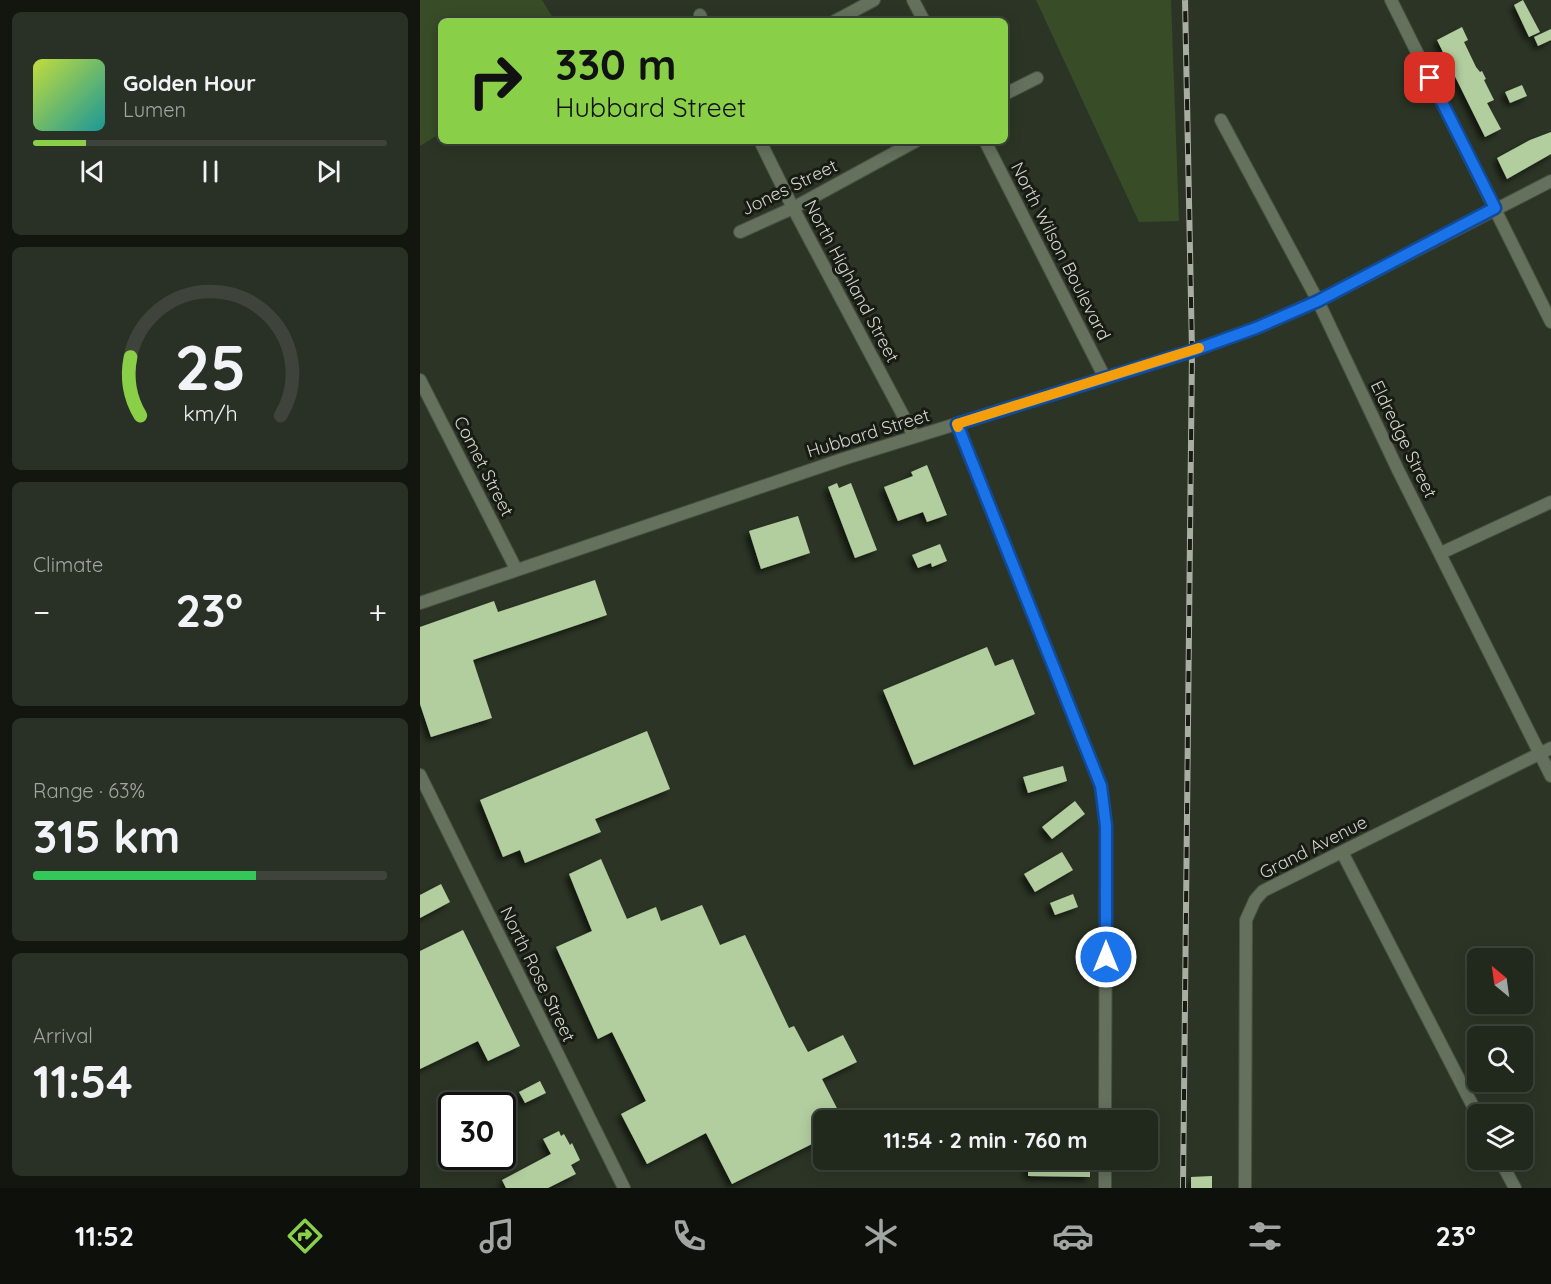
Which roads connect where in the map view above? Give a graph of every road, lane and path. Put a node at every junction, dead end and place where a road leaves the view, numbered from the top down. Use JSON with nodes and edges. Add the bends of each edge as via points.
{"nodes":[{"id":1,"x":874,"y":0,"type":"edge"},
{"id":2,"x":913,"y":0,"type":"edge"},
{"id":3,"x":1391,"y":0,"type":"edge"},
{"id":4,"x":841,"y":18,"type":"edge"},
{"id":5,"x":922,"y":18,"type":"edge"},
{"id":6,"x":1037,"y":78,"type":"dead end"},
{"id":7,"x":1008,"y":92,"type":"edge"},
{"id":8,"x":1221,"y":120,"type":"dead end"},
{"id":9,"x":761,"y":144,"type":"edge"},
{"id":10,"x":910,"y":144,"type":"edge"},
{"id":11,"x":987,"y":144,"type":"edge"},
{"id":12,"x":1551,"y":181,"type":"edge"},
{"id":13,"x":793,"y":208,"type":"junction"},
{"id":14,"x":1495,"y":208,"type":"junction"},
{"id":15,"x":740,"y":231,"type":"dead end"},
{"id":16,"x":1318,"y":301,"type":"junction"},
{"id":17,"x":1551,"y":322,"type":"edge"},
{"id":18,"x":1105,"y":378,"type":"junction"},
{"id":19,"x":420,"y":380,"type":"edge"},
{"id":20,"x":957,"y":424,"type":"junction"},
{"id":21,"x":914,"y":436,"type":"junction"},
{"id":22,"x":1551,"y":502,"type":"edge"},
{"id":23,"x":1441,"y":553,"type":"junction"},
{"id":24,"x":516,"y":569,"type":"junction"},
{"id":25,"x":420,"y":603,"type":"edge"},
{"id":26,"x":1551,"y":748,"type":"edge"},
{"id":27,"x":1539,"y":754,"type":"junction"},
{"id":28,"x":420,"y":775,"type":"edge"},
{"id":29,"x":1551,"y":776,"type":"edge"},
{"id":30,"x":1342,"y":852,"type":"junction"},
{"id":31,"x":1472,"y":1104,"type":"edge"},
{"id":32,"x":1105,"y":1110,"type":"edge"},
{"id":33,"x":1105,"y":1170,"type":"edge"},
{"id":34,"x":1505,"y":1170,"type":"edge"},
{"id":35,"x":624,"y":1188,"type":"edge"},
{"id":36,"x":1105,"y":1188,"type":"edge"},
{"id":37,"x":1245,"y":1188,"type":"edge"},
{"id":38,"x":1515,"y":1188,"type":"edge"}],
"edges":[{"from":1,"to":4,"type":"street"},
{"from":2,"to":5,"type":"street"},
{"from":3,"to":14,"type":"street"},
{"from":6,"to":7,"type":"street"},
{"from":8,"to":16,"type":"street","name":"Eldredge Street"},
{"from":9,"to":13,"type":"street","name":"North Highland Street"},
{"from":10,"to":13,"type":"street","name":"Jones Street"},
{"from":11,"to":18,"type":"street","name":"North Wilson Boulevard"},
{"from":12,"to":14,"type":"street","name":"Hubbard Street"},
{"from":13,"to":15,"type":"street","name":"Jones Street"},
{"from":13,"to":21,"type":"street","name":"North Highland Street"},
{"from":14,"to":16,"type":"street","name":"Hubbard Street"},
{"from":14,"to":17,"type":"street"},
{"from":16,"to":18,"type":"street","name":"Hubbard Street","via":[[1256,328]]},
{"from":16,"to":23,"type":"street","name":"Eldredge Street"},
{"from":18,"to":20,"type":"street","name":"Hubbard Street"},
{"from":19,"to":24,"type":"street","name":"Comet Street"},
{"from":20,"to":21,"type":"street","name":"Hubbard Street"},
{"from":20,"to":32,"type":"street","via":[[1101,786],[1106,826]]},
{"from":21,"to":24,"type":"street","name":"Hubbard Street"},
{"from":22,"to":23,"type":"street"},
{"from":23,"to":27,"type":"street","name":"Eldredge Street"},
{"from":24,"to":25,"type":"street","name":"Hubbard Street"},
{"from":26,"to":27,"type":"street","name":"Grand Avenue"},
{"from":27,"to":29,"type":"street","name":"Eldredge Street"},
{"from":27,"to":30,"type":"street","name":"Grand Avenue"},
{"from":28,"to":35,"type":"street","name":"North Rose Street"},
{"from":30,"to":31,"type":"street"},
{"from":30,"to":37,"type":"street","name":"Grand Avenue","via":[[1263,891],[1248,915]]},
{"from":33,"to":36,"type":"street"},
{"from":34,"to":38,"type":"street"}]}
